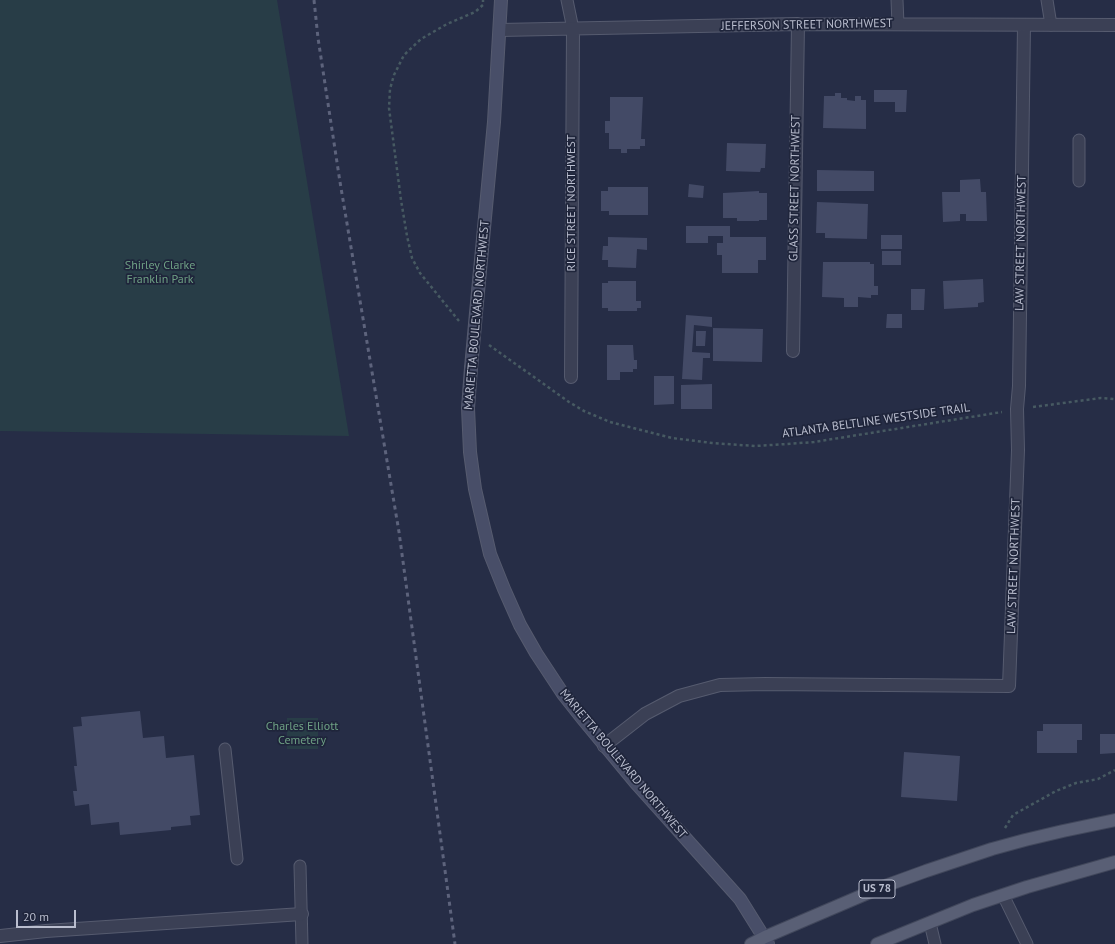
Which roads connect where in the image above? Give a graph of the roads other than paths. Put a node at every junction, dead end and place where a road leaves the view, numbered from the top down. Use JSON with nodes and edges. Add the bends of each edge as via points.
{"nodes":[{"id":1,"x":501,"y":0,"type":"edge"},
{"id":2,"x":567,"y":0,"type":"edge"},
{"id":3,"x":897,"y":0,"type":"edge"},
{"id":4,"x":1047,"y":0,"type":"edge"},
{"id":5,"x":798,"y":24,"type":"junction"},
{"id":6,"x":898,"y":24,"type":"junction"},
{"id":7,"x":1024,"y":25,"type":"junction"},
{"id":8,"x":1051,"y":25,"type":"junction"},
{"id":9,"x":1115,"y":25,"type":"edge"},
{"id":10,"x":573,"y":29,"type":"junction"},
{"id":11,"x":500,"y":30,"type":"junction"},
{"id":12,"x":1079,"y":140,"type":"dead end"},
{"id":13,"x":1078,"y":181,"type":"dead end"},
{"id":14,"x":793,"y":351,"type":"dead end"},
{"id":15,"x":571,"y":377,"type":"dead end"},
{"id":16,"x":604,"y":746,"type":"junction"},
{"id":17,"x":225,"y":749,"type":"dead end"},
{"id":18,"x":1115,"y":820,"type":"edge"},
{"id":19,"x":237,"y":859,"type":"dead end"},
{"id":20,"x":1113,"y":863,"type":"edge"},
{"id":21,"x":300,"y":866,"type":"dead end"},
{"id":22,"x":1003,"y":895,"type":"junction"},
{"id":23,"x":302,"y":914,"type":"junction"},
{"id":24,"x":930,"y":923,"type":"junction"},
{"id":25,"x":0,"y":936,"type":"edge"},
{"id":26,"x":766,"y":940,"type":"edge"},
{"id":27,"x":302,"y":944,"type":"edge"},
{"id":28,"x":752,"y":944,"type":"edge"},
{"id":29,"x":877,"y":944,"type":"edge"},
{"id":30,"x":935,"y":944,"type":"edge"},
{"id":31,"x":1027,"y":944,"type":"edge"}],
"edges":[{"from":1,"to":11,"type":"main road","name":"MARIETTA BOULEVARD NORTHWEST"},
{"from":2,"to":10,"type":"lane"},
{"from":3,"to":6,"type":"lane"},
{"from":4,"to":8,"type":"lane"},
{"from":5,"to":6,"type":"street","name":"JEFFERSON STREET NORTHWEST"},
{"from":5,"to":10,"type":"street","name":"JEFFERSON STREET NORTHWEST"},
{"from":5,"to":14,"type":"street","name":"GLASS STREET NORTHWEST"},
{"from":6,"to":7,"type":"street","name":"JEFFERSON STREET NORTHWEST"},
{"from":7,"to":8,"type":"street","name":"JEFFERSON STREET NORTHWEST"},
{"from":7,"to":16,"type":"street","name":"LAW STREET NORTHWEST","via":[[1018,450],[1010,686],[720,685],[679,696],[645,714]]},
{"from":8,"to":9,"type":"street","name":"JEFFERSON STREET NORTHWEST"},
{"from":10,"to":11,"type":"street","name":"JEFFERSON STREET NORTHWEST"},
{"from":10,"to":15,"type":"street","name":"RICE STREET NORTHWEST"},
{"from":11,"to":16,"type":"main road","name":"MARIETTA BOULEVARD NORTHWEST","bridge":true,"via":[[468,408],[476,496],[490,554],[520,625],[563,694]]},
{"from":12,"to":13,"type":"lane"},
{"from":16,"to":26,"type":"main road","name":"MARIETTA BOULEVARD NORTHWEST","via":[[740,899]]},
{"from":17,"to":19,"type":"lane"},
{"from":18,"to":26,"type":"main road","number":"US 78","via":[[992,849],[882,886]]},
{"from":20,"to":22,"type":"main road","via":[[1039,882]]},
{"from":21,"to":23,"type":"lane"},
{"from":22,"to":24,"type":"main road"},
{"from":22,"to":31,"type":"lane"},
{"from":23,"to":25,"type":"street"},
{"from":23,"to":27,"type":"lane"},
{"from":24,"to":29,"type":"main road"},
{"from":24,"to":30,"type":"lane"},
{"from":26,"to":28,"type":"main road","number":"US 78"}]}
